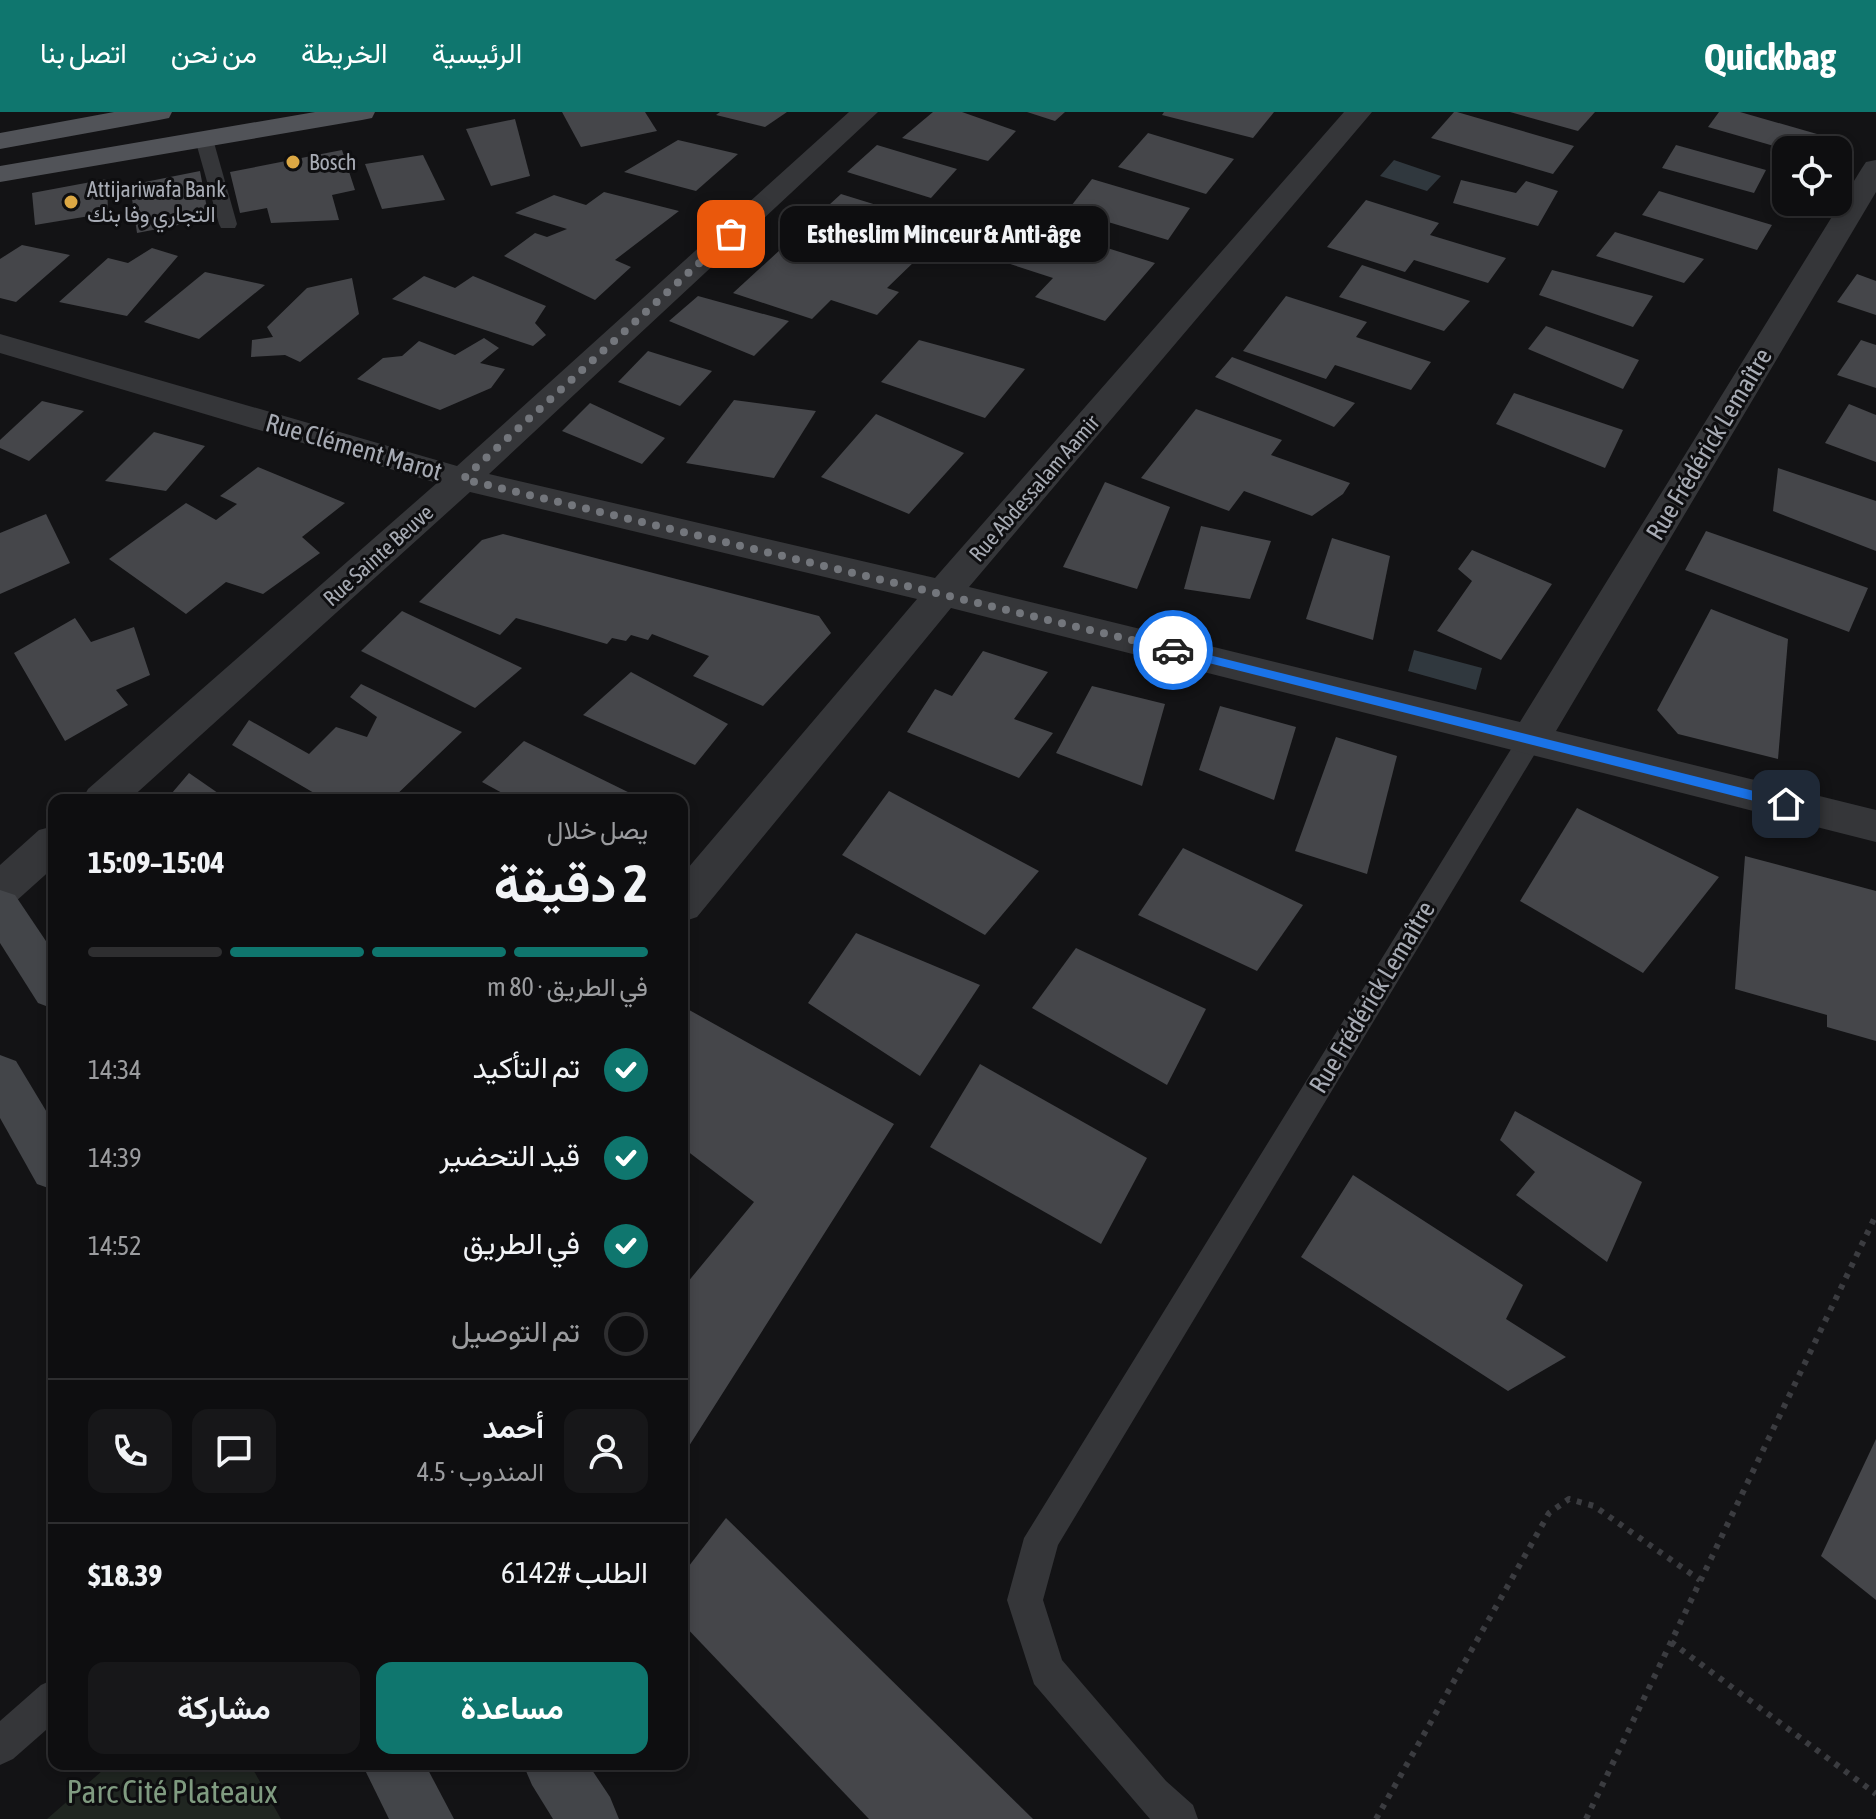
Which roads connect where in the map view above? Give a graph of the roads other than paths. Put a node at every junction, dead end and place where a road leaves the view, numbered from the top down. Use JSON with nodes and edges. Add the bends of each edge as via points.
{"nodes":[{"id":1,"x":159,"y":112,"type":"edge"},
{"id":2,"x":362,"y":112,"type":"edge"},
{"id":3,"x":865,"y":112,"type":"edge"},
{"id":4,"x":1359,"y":112,"type":"edge"},
{"id":5,"x":204,"y":139,"type":"junction"},
{"id":6,"x":0,"y":141,"type":"edge"},
{"id":7,"x":1876,"y":168,"type":"edge"},
{"id":8,"x":0,"y":174,"type":"edge"},
{"id":9,"x":228,"y":224,"type":"dead end"},
{"id":10,"x":0,"y":343,"type":"edge"},
{"id":11,"x":463,"y":479,"type":"junction"},
{"id":12,"x":943,"y":593,"type":"junction"},
{"id":13,"x":1530,"y":740,"type":"junction"},
{"id":14,"x":109,"y":794,"type":"edge"},
{"id":15,"x":1876,"y":826,"type":"edge"},
{"id":16,"x":48,"y":847,"type":"edge"},
{"id":17,"x":0,"y":890,"type":"edge"},
{"id":18,"x":688,"y":898,"type":"edge"},
{"id":19,"x":0,"y":907,"type":"edge"},
{"id":20,"x":48,"y":981,"type":"edge"},
{"id":21,"x":0,"y":1075,"type":"edge"},
{"id":22,"x":48,"y":1158,"type":"edge"},
{"id":23,"x":48,"y":1703,"type":"edge"},
{"id":24,"x":0,"y":1746,"type":"edge"},
{"id":25,"x":395,"y":1770,"type":"edge"},
{"id":26,"x":557,"y":1770,"type":"edge"},
{"id":27,"x":423,"y":1819,"type":"edge"},
{"id":28,"x":588,"y":1819,"type":"edge"},
{"id":29,"x":1179,"y":1819,"type":"edge"}],
"edges":[{"from":1,"to":6,"type":"main road"},
{"from":2,"to":5,"type":"main road"},
{"from":3,"to":11,"type":"street","name":"Rue Sainte Beuve"},
{"from":4,"to":12,"type":"street","name":"Rue Abdessalam Aamir"},
{"from":5,"to":8,"type":"main road"},
{"from":5,"to":9,"type":"lane"},
{"from":7,"to":13,"type":"street","name":"Rue Frédérick Lemaître"},
{"from":10,"to":11,"type":"street","name":"Rue Clément Marot"},
{"from":11,"to":12,"type":"street","name":"Rue Clément Marot"},
{"from":11,"to":14,"type":"street","name":"Rue Sainte Beuve"},
{"from":12,"to":13,"type":"street","name":"Rue Clément Marot"},
{"from":12,"to":18,"type":"street","name":"Rue Abdessalam Aamir"},
{"from":13,"to":15,"type":"street","name":"Rue Clément Marot"},
{"from":13,"to":29,"type":"lane","name":"Rue Frédérick Lemaître","via":[[1042,1538],[1025,1600],[1047,1671],[1152,1795]]},
{"from":16,"to":17,"type":"street"},
{"from":19,"to":20,"type":"main road"},
{"from":21,"to":22,"type":"main road"},
{"from":23,"to":24,"type":"lane"},
{"from":25,"to":27,"type":"main road"},
{"from":26,"to":28,"type":"main road"}]}
